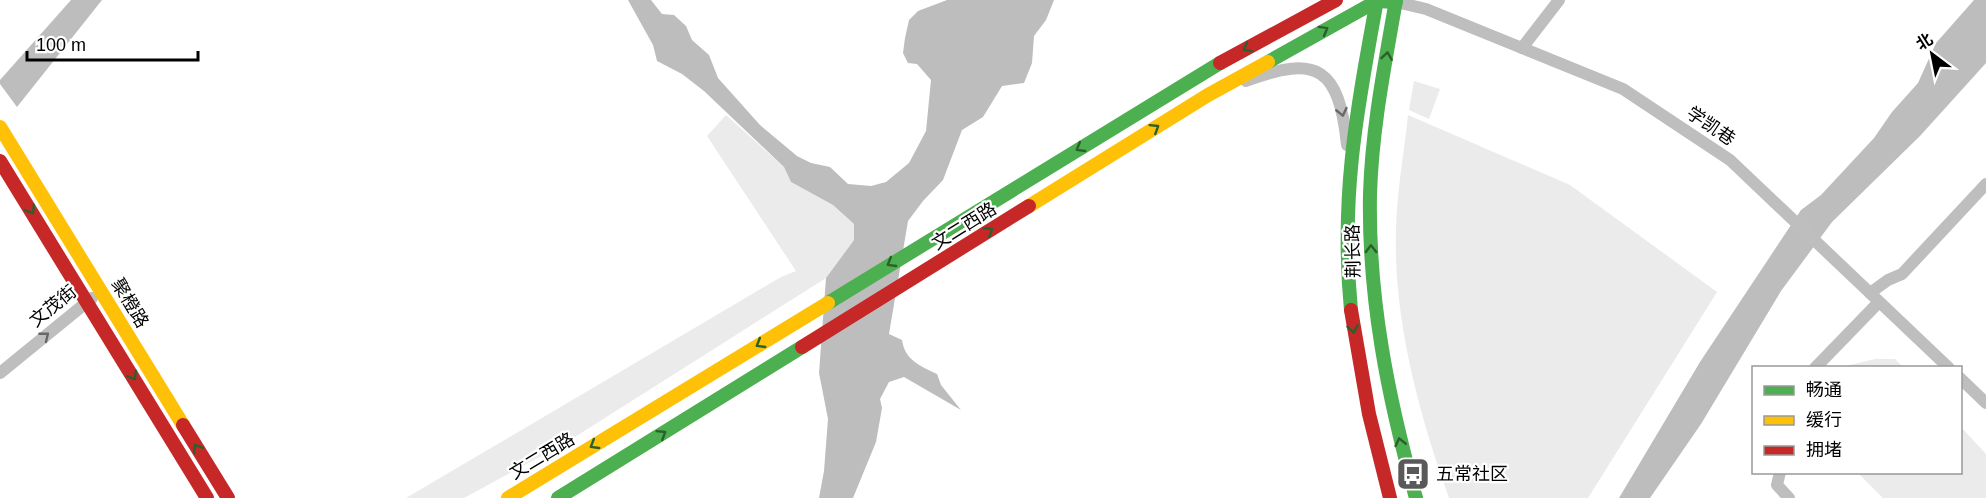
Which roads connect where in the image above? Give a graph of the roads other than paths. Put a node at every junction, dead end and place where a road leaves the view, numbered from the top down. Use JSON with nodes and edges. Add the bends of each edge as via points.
{"nodes":[{"id":1,"x":1336,"y":0,"type":"edge"},
{"id":2,"x":1377,"y":0,"type":"edge"},
{"id":3,"x":1559,"y":0,"type":"edge"},
{"id":4,"x":1396,"y":1,"type":"edge"},
{"id":5,"x":1522,"y":48,"type":"junction"},
{"id":6,"x":1208,"y":95,"type":"junction"},
{"id":7,"x":0,"y":127,"type":"edge"},
{"id":8,"x":0,"y":161,"type":"edge"},
{"id":9,"x":1349,"y":168,"type":"junction"},
{"id":10,"x":1986,"y":184,"type":"edge"},
{"id":11,"x":101,"y":290,"type":"junction"},
{"id":12,"x":1875,"y":297,"type":"junction"},
{"id":13,"x":88,"y":302,"type":"junction"},
{"id":14,"x":1817,"y":366,"type":"edge"},
{"id":15,"x":1947,"y":366,"type":"edge"},
{"id":16,"x":0,"y":373,"type":"edge"},
{"id":17,"x":1962,"y":380,"type":"edge"},
{"id":18,"x":1986,"y":403,"type":"edge"},
{"id":19,"x":1780,"y":474,"type":"edge"},
{"id":20,"x":1781,"y":495,"type":"edge"},
{"id":21,"x":207,"y":498,"type":"edge"},
{"id":22,"x":228,"y":498,"type":"edge"},
{"id":23,"x":508,"y":498,"type":"edge"},
{"id":24,"x":558,"y":498,"type":"edge"},
{"id":25,"x":1390,"y":498,"type":"edge"},
{"id":26,"x":1416,"y":498,"type":"edge"}],
"edges":[{"from":1,"to":23,"type":"main road","name":"文二西路","one_way":true,"via":[[1223,61]]},
{"from":2,"to":4,"type":"main road"},
{"from":6,"to":2,"type":"main road","name":"文二西路","one_way":true},
{"from":2,"to":9,"type":"main road","name":"荆长路"},
{"from":3,"to":5,"type":"street"},
{"from":4,"to":5,"type":"street","name":"学凯巷"},
{"from":26,"to":4,"type":"main road","name":"荆长路","one_way":true,"via":[[1401,448],[1372,296],[1373,146]]},
{"from":5,"to":12,"type":"street","name":"学凯巷","via":[[1623,89],[1730,160]]},
{"from":6,"to":9,"type":"street","one_way":true,"via":[[1293,66],[1320,74],[1336,92],[1343,109]]},
{"from":24,"to":6,"type":"main road","name":"文二西路","one_way":true},
{"from":7,"to":11,"type":"main road","name":"聚橙路"},
{"from":8,"to":13,"type":"main road","name":"聚橙路","one_way":true},
{"from":9,"to":25,"type":"main road","name":"荆长路","one_way":true,"via":[[1350,306],[1356,356]]},
{"from":10,"to":12,"type":"street","via":[[1902,274],[1888,280]]},
{"from":11,"to":13,"type":"street","name":"文茂街"},
{"from":22,"to":11,"type":"main road","name":"聚橙路","one_way":true},
{"from":12,"to":14,"type":"street"},
{"from":12,"to":15,"type":"street","name":"学凯巷"},
{"from":16,"to":13,"type":"street","name":"文茂街","one_way":true},
{"from":13,"to":21,"type":"main road","name":"聚橙路","one_way":true},
{"from":17,"to":18,"type":"street"},
{"from":19,"to":20,"type":"street","via":[[1777,485]]}]}
